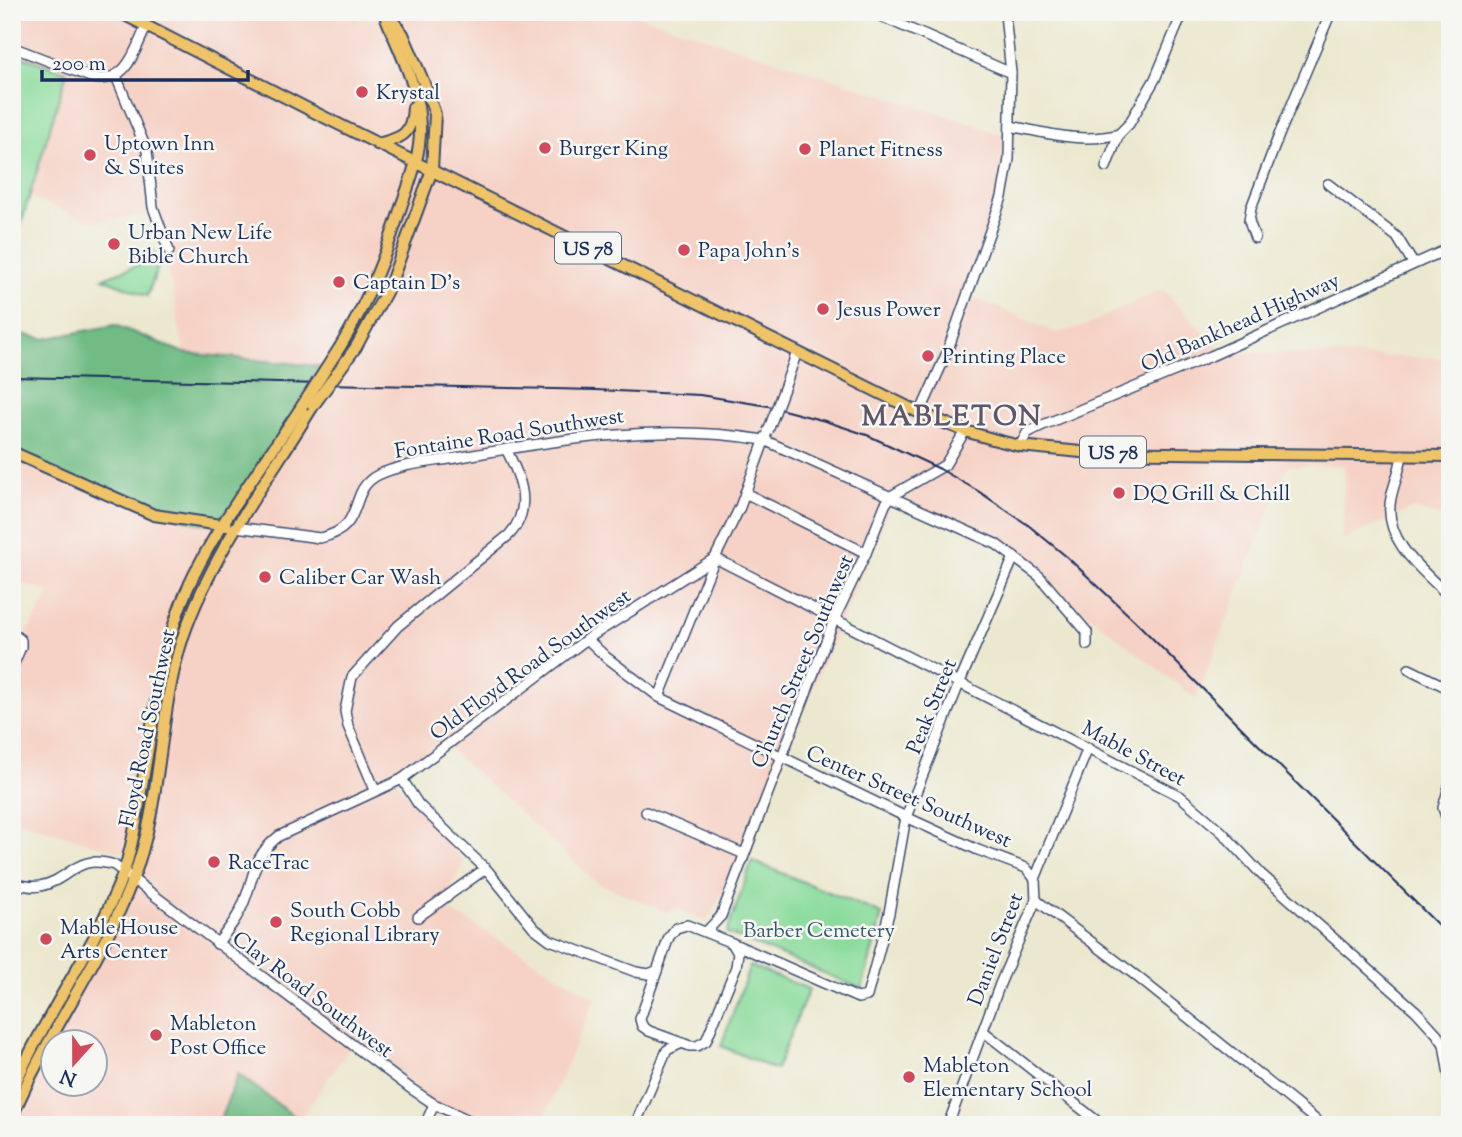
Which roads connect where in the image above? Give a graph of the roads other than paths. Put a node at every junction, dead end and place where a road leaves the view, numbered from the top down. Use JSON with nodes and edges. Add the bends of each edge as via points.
{"nodes":[{"id":1,"x":119,"y":12,"type":"edge"},
{"id":2,"x":385,"y":12,"type":"edge"},
{"id":3,"x":871,"y":12,"type":"edge"},
{"id":4,"x":1183,"y":12,"type":"edge"},
{"id":5,"x":1331,"y":12,"type":"edge"},
{"id":6,"x":1004,"y":13,"type":"edge"},
{"id":7,"x":146,"y":27,"type":"junction"},
{"id":8,"x":12,"y":47,"type":"edge"},
{"id":9,"x":1011,"y":73,"type":"junction"},
{"id":10,"x":116,"y":76,"type":"junction"},
{"id":11,"x":414,"y":90,"type":"junction"},
{"id":12,"x":1010,"y":126,"type":"junction"},
{"id":13,"x":1119,"y":134,"type":"junction"},
{"id":14,"x":377,"y":144,"type":"junction"},
{"id":15,"x":416,"y":163,"type":"junction"},
{"id":16,"x":1106,"y":167,"type":"dead end"},
{"id":17,"x":432,"y":170,"type":"junction"},
{"id":18,"x":1328,"y":184,"type":"dead end"},
{"id":19,"x":1255,"y":238,"type":"dead end"},
{"id":20,"x":1450,"y":248,"type":"edge"},
{"id":21,"x":169,"y":251,"type":"dead end"},
{"id":22,"x":1413,"y":263,"type":"junction"},
{"id":23,"x":797,"y":352,"type":"junction"},
{"id":24,"x":307,"y":406,"type":"junction"},
{"id":25,"x":920,"y":413,"type":"junction"},
{"id":26,"x":965,"y":431,"type":"junction"},
{"id":27,"x":766,"y":435,"type":"junction"},
{"id":28,"x":1020,"y":446,"type":"junction"},
{"id":29,"x":506,"y":449,"type":"junction"},
{"id":30,"x":12,"y":452,"type":"edge"},
{"id":31,"x":1402,"y":456,"type":"junction"},
{"id":32,"x":1450,"y":456,"type":"edge"},
{"id":33,"x":745,"y":493,"type":"junction"},
{"id":34,"x":891,"y":496,"type":"junction"},
{"id":35,"x":224,"y":525,"type":"junction"},
{"id":36,"x":236,"y":527,"type":"junction"},
{"id":37,"x":866,"y":554,"type":"junction"},
{"id":38,"x":715,"y":558,"type":"junction"},
{"id":39,"x":1014,"y":558,"type":"junction"},
{"id":40,"x":1450,"y":597,"type":"edge"},
{"id":41,"x":834,"y":620,"type":"junction"},
{"id":42,"x":14,"y":634,"type":"edge"},
{"id":43,"x":587,"y":639,"type":"junction"},
{"id":44,"x":1087,"y":645,"type":"dead end"},
{"id":45,"x":12,"y":668,"type":"edge"},
{"id":46,"x":1409,"y":669,"type":"dead end"},
{"id":47,"x":958,"y":684,"type":"junction"},
{"id":48,"x":1450,"y":689,"type":"edge"},
{"id":49,"x":659,"y":697,"type":"junction"},
{"id":50,"x":1088,"y":748,"type":"junction"},
{"id":51,"x":781,"y":757,"type":"junction"},
{"id":52,"x":402,"y":779,"type":"junction"},
{"id":53,"x":1450,"y":783,"type":"edge"},
{"id":54,"x":375,"y":790,"type":"junction"},
{"id":55,"x":646,"y":812,"type":"dead end"},
{"id":56,"x":906,"y":817,"type":"junction"},
{"id":57,"x":1450,"y":828,"type":"edge"},
{"id":58,"x":744,"y":854,"type":"junction"},
{"id":59,"x":485,"y":869,"type":"junction"},
{"id":60,"x":124,"y":872,"type":"junction"},
{"id":61,"x":133,"y":879,"type":"junction"},
{"id":62,"x":1035,"y":879,"type":"junction"},
{"id":63,"x":12,"y":883,"type":"edge"},
{"id":64,"x":1036,"y":900,"type":"junction"},
{"id":65,"x":721,"y":916,"type":"junction"},
{"id":66,"x":418,"y":917,"type":"dead end"},
{"id":67,"x":706,"y":932,"type":"junction"},
{"id":68,"x":721,"y":938,"type":"junction"},
{"id":69,"x":732,"y":943,"type":"junction"},
{"id":70,"x":217,"y":944,"type":"junction"},
{"id":71,"x":762,"y":955,"type":"junction"},
{"id":72,"x":736,"y":967,"type":"junction"},
{"id":73,"x":656,"y":971,"type":"junction"},
{"id":74,"x":636,"y":972,"type":"junction"},
{"id":75,"x":649,"y":990,"type":"junction"},
{"id":76,"x":983,"y":1031,"type":"junction"},
{"id":77,"x":658,"y":1034,"type":"junction"},
{"id":78,"x":682,"y":1043,"type":"junction"},
{"id":79,"x":667,"y":1050,"type":"junction"},
{"id":80,"x":1450,"y":1081,"type":"edge"},
{"id":81,"x":12,"y":1091,"type":"edge"},
{"id":82,"x":434,"y":1104,"type":"junction"},
{"id":83,"x":12,"y":1117,"type":"edge"},
{"id":84,"x":425,"y":1125,"type":"edge"},
{"id":85,"x":479,"y":1125,"type":"edge"},
{"id":86,"x":635,"y":1125,"type":"edge"},
{"id":87,"x":948,"y":1125,"type":"edge"},
{"id":88,"x":1102,"y":1125,"type":"edge"},
{"id":89,"x":1322,"y":1125,"type":"edge"}],
"edges":[{"from":1,"to":7,"type":"main road","number":"US 78"},
{"from":2,"to":11,"type":"main road","name":"Floyd Road Southwest"},
{"from":2,"to":17,"type":"main road","name":"Floyd Road Southwest","via":[[403,34],[435,114]]},
{"from":3,"to":9,"type":"street"},
{"from":4,"to":13,"type":"street","via":[[1155,79]]},
{"from":5,"to":19,"type":"street","via":[[1251,208],[1249,221]]},
{"from":6,"to":9,"type":"street"},
{"from":7,"to":10,"type":"street"},
{"from":7,"to":14,"type":"main road","number":"US 78"},
{"from":8,"to":10,"type":"street","via":[[93,78]]},
{"from":9,"to":12,"type":"street"},
{"from":10,"to":21,"type":"street","via":[[147,151],[153,207]]},
{"from":11,"to":14,"type":"main road","via":[[413,118],[407,133]]},
{"from":11,"to":15,"type":"main road","name":"Floyd Road Southwest","via":[[420,125]]},
{"from":12,"to":13,"type":"street","via":[[1073,138]]},
{"from":12,"to":25,"type":"street","via":[[1002,197],[946,355]]},
{"from":13,"to":16,"type":"street"},
{"from":14,"to":15,"type":"main road","number":"US 78"},
{"from":15,"to":17,"type":"main road","number":"US 78"},
{"from":15,"to":24,"type":"main road","name":"Floyd Road Southwest","bridge":true,"via":[[360,314]]},
{"from":17,"to":23,"type":"main road","number":"US 78"},
{"from":17,"to":24,"type":"main road","name":"Floyd Road Southwest","bridge":true,"via":[[390,285],[356,347]]},
{"from":18,"to":22,"type":"street","via":[[1397,237]]},
{"from":20,"to":22,"type":"street","name":"Old Bankhead Highway"},
{"from":22,"to":28,"type":"street","name":"Old Bankhead Highway","via":[[1211,356],[1044,425],[1027,433]]},
{"from":23,"to":25,"type":"main road","number":"US 78"},
{"from":23,"to":27,"type":"street","bridge":true},
{"from":24,"to":35,"type":"main road","name":"Floyd Road Southwest"},
{"from":24,"to":36,"type":"main road","name":"Floyd Road Southwest"},
{"from":25,"to":26,"type":"main road","number":"US 78"},
{"from":26,"to":28,"type":"main road","number":"US 78"},
{"from":26,"to":34,"type":"street","via":[[945,465]]},
{"from":27,"to":29,"type":"street","name":"Fontaine Road Southwest","via":[[619,433]]},
{"from":27,"to":33,"type":"street"},
{"from":27,"to":34,"type":"street","name":"Fontaine Road Southwest"},
{"from":28,"to":31,"type":"main road","number":"US 78","via":[[1085,452]]},
{"from":29,"to":36,"type":"street","name":"Fontaine Road Southwest","via":[[379,474],[367,484],[346,526],[330,536]]},
{"from":29,"to":54,"type":"street","via":[[523,490],[519,522],[398,626],[352,677],[345,711],[348,726]]},
{"from":30,"to":35,"type":"main road","name":"Fontaine Road Southwest","via":[[154,514]]},
{"from":31,"to":32,"type":"main road","number":"US 78"},
{"from":31,"to":40,"type":"street","via":[[1391,499],[1393,530],[1419,566]]},
{"from":33,"to":37,"type":"street"},
{"from":33,"to":38,"type":"street"},
{"from":34,"to":37,"type":"street","name":"Church Street Southwest"},
{"from":34,"to":39,"type":"street","name":"Fontaine Road Southwest","via":[[996,544]]},
{"from":35,"to":36,"type":"main road","name":"Fontaine Road Southwest"},
{"from":35,"to":60,"type":"main road","name":"Floyd Road Southwest","via":[[185,594],[172,630]]},
{"from":36,"to":61,"type":"main road","name":"Floyd Road Southwest","via":[[204,586],[181,644],[146,834]]},
{"from":37,"to":41,"type":"street","name":"Church Street Southwest"},
{"from":38,"to":41,"type":"street","name":"Mable Street"},
{"from":38,"to":43,"type":"street","name":"Old Floyd Road Southwest"},
{"from":38,"to":49,"type":"street"},
{"from":39,"to":44,"type":"street","name":"Fontaine Road Southwest","via":[[1039,576],[1087,632]]},
{"from":39,"to":47,"type":"street","name":"Peak Street"},
{"from":41,"to":47,"type":"street","name":"Mable Street"},
{"from":41,"to":51,"type":"street","name":"Church Street Southwest"},
{"from":42,"to":45,"type":"street","via":[[21,639],[21,646]]},
{"from":43,"to":49,"type":"street","name":"Center Street Southwest"},
{"from":43,"to":52,"type":"street","name":"Old Floyd Road Southwest"},
{"from":46,"to":48,"type":"street"},
{"from":47,"to":50,"type":"street","name":"Mable Street"},
{"from":47,"to":56,"type":"street","name":"Peak Street"},
{"from":49,"to":51,"type":"street","name":"Center Street Southwest"},
{"from":50,"to":62,"type":"street","name":"Daniel Street"},
{"from":50,"to":80,"type":"street","name":"Mable Street","via":[[1180,796],[1222,832],[1261,874],[1416,1011],[1444,1044]]},
{"from":51,"to":56,"type":"street","name":"Center Street Southwest"},
{"from":51,"to":58,"type":"street","name":"Church Street Southwest"},
{"from":52,"to":54,"type":"street","name":"Old Floyd Road Southwest"},
{"from":52,"to":59,"type":"street","via":[[418,804]]},
{"from":53,"to":57,"type":"street","via":[[1443,808]]},
{"from":54,"to":70,"type":"street","name":"Old Floyd Road Southwest","via":[[279,835],[268,845],[256,861],[239,912]]},
{"from":55,"to":58,"type":"street"},
{"from":56,"to":62,"type":"street","name":"Center Street Southwest","via":[[1026,868]]},
{"from":56,"to":71,"type":"street","name":"Peak Street","via":[[889,913],[867,996],[858,998]]},
{"from":58,"to":65,"type":"street","name":"Church Street Southwest"},
{"from":59,"to":66,"type":"street"},
{"from":59,"to":74,"type":"street","via":[[534,928],[550,940]]},
{"from":60,"to":61,"type":"street","name":"Clay Road Southwest"},
{"from":60,"to":63,"type":"street","via":[[107,863],[86,863],[39,887]]},
{"from":60,"to":81,"type":"main road","name":"Floyd Road Southwest","via":[[93,941]]},
{"from":61,"to":70,"type":"street","name":"Clay Road Southwest"},
{"from":61,"to":83,"type":"main road","name":"Floyd Road Southwest","via":[[110,933],[42,1052]]},
{"from":62,"to":64,"type":"street","name":"Daniel Street"},
{"from":64,"to":76,"type":"street","name":"Daniel Street"},
{"from":64,"to":89,"type":"street"},
{"from":65,"to":67,"type":"street","name":"Church Street Southwest"},
{"from":65,"to":68,"type":"street"},
{"from":67,"to":68,"type":"street"},
{"from":67,"to":73,"type":"street","via":[[687,925],[676,928]]},
{"from":68,"to":69,"type":"street"},
{"from":69,"to":71,"type":"street"},
{"from":69,"to":72,"type":"street","via":[[738,953]]},
{"from":70,"to":82,"type":"street","name":"Clay Road Southwest"},
{"from":71,"to":72,"type":"street","via":[[742,959]]},
{"from":72,"to":78,"type":"street","via":[[706,1041],[697,1046]]},
{"from":73,"to":74,"type":"street"},
{"from":73,"to":75,"type":"street"},
{"from":74,"to":75,"type":"street"},
{"from":75,"to":77,"type":"street","via":[[640,1019],[642,1026]]},
{"from":76,"to":87,"type":"street","name":"Daniel Street"},
{"from":76,"to":88,"type":"street"},
{"from":77,"to":78,"type":"street"},
{"from":77,"to":79,"type":"street"},
{"from":78,"to":79,"type":"street"},
{"from":79,"to":86,"type":"street"},
{"from":82,"to":84,"type":"street"},
{"from":82,"to":85,"type":"street","name":"Clay Road Southwest"}]}
